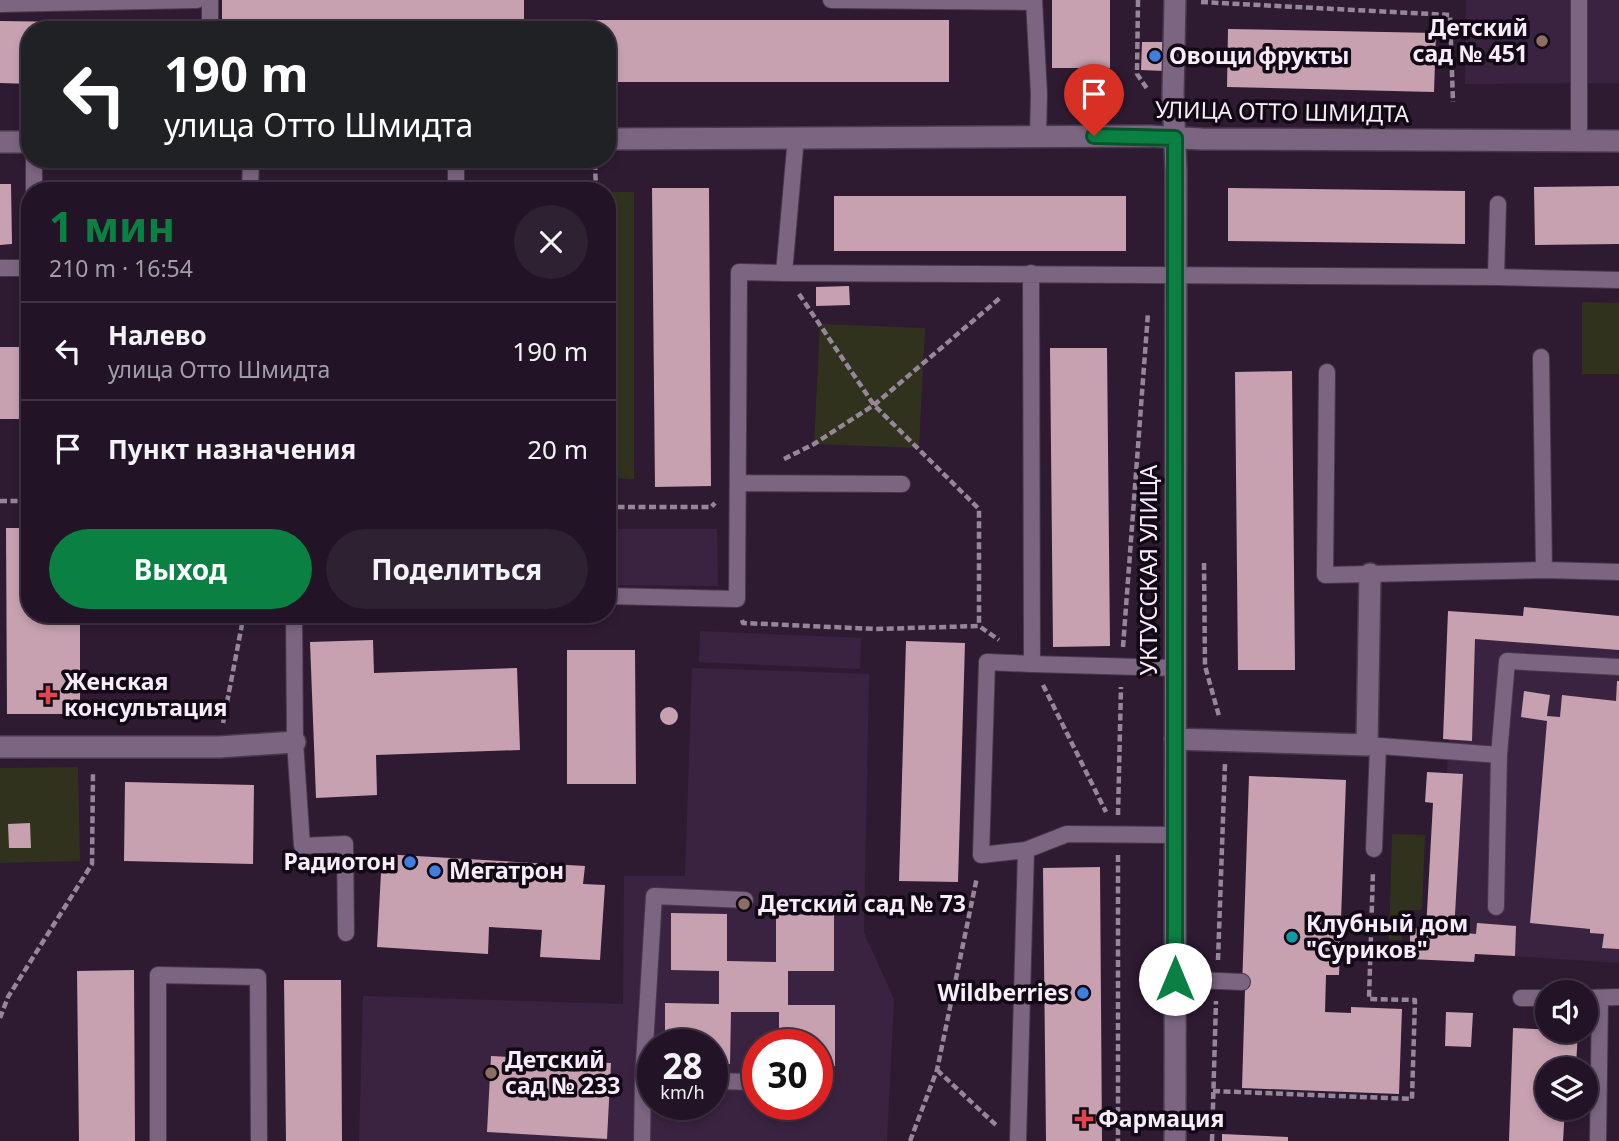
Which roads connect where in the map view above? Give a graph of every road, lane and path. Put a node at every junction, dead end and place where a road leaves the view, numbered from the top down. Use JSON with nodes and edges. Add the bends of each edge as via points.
{"nodes":[{"id":1,"x":197,"y":0,"type":"edge"},
{"id":2,"x":210,"y":0,"type":"edge"},
{"id":3,"x":831,"y":0,"type":"edge"},
{"id":4,"x":1138,"y":0,"type":"edge"},
{"id":5,"x":1175,"y":0,"type":"edge"},
{"id":6,"x":1579,"y":0,"type":"edge"},
{"id":7,"x":1034,"y":1,"type":"edge"},
{"id":8,"x":1201,"y":2,"type":"dead end"},
{"id":9,"x":0,"y":4,"type":"edge"},
{"id":10,"x":210,"y":21,"type":"edge"},
{"id":11,"x":1150,"y":94,"type":"dead end"},
{"id":12,"x":1453,"y":102,"type":"dead end"},
{"id":13,"x":796,"y":137,"type":"junction"},
{"id":14,"x":1038,"y":137,"type":"junction"},
{"id":15,"x":1175,"y":138,"type":"junction"},
{"id":16,"x":616,"y":139,"type":"edge"},
{"id":17,"x":1579,"y":140,"type":"junction"},
{"id":18,"x":1619,"y":141,"type":"edge"},
{"id":19,"x":0,"y":142,"type":"edge"},
{"id":20,"x":21,"y":142,"type":"edge"},
{"id":21,"x":1498,"y":204,"type":"dead end"},
{"id":22,"x":0,"y":268,"type":"edge"},
{"id":23,"x":21,"y":268,"type":"edge"},
{"id":24,"x":1031,"y":272,"type":"junction"},
{"id":25,"x":784,"y":273,"type":"junction"},
{"id":26,"x":1176,"y":275,"type":"junction"},
{"id":27,"x":1496,"y":277,"type":"junction"},
{"id":28,"x":1619,"y":280,"type":"edge"},
{"id":29,"x":1541,"y":357,"type":"dead end"},
{"id":30,"x":1327,"y":372,"type":"dead end"},
{"id":31,"x":874,"y":405,"type":"junction"},
{"id":32,"x":782,"y":461,"type":"dead end"},
{"id":33,"x":738,"y":483,"type":"junction"},
{"id":34,"x":902,"y":484,"type":"dead end"},
{"id":35,"x":21,"y":500,"type":"edge"},
{"id":36,"x":0,"y":501,"type":"edge"},
{"id":37,"x":616,"y":507,"type":"edge"},
{"id":38,"x":1544,"y":570,"type":"junction"},
{"id":39,"x":1619,"y":572,"type":"edge"},
{"id":40,"x":1370,"y":573,"type":"junction"},
{"id":41,"x":616,"y":596,"type":"edge"},
{"id":42,"x":737,"y":599,"type":"junction"},
{"id":43,"x":242,"y":623,"type":"edge"},
{"id":44,"x":293,"y":623,"type":"edge"},
{"id":45,"x":1032,"y":664,"type":"junction"},
{"id":46,"x":1619,"y":667,"type":"edge"},
{"id":47,"x":1175,"y":668,"type":"junction"},
{"id":48,"x":1175,"y":739,"type":"junction"},
{"id":49,"x":1226,"y":739,"type":"junction"},
{"id":50,"x":295,"y":742,"type":"junction"},
{"id":51,"x":1373,"y":745,"type":"junction"},
{"id":52,"x":0,"y":747,"type":"edge"},
{"id":53,"x":219,"y":747,"type":"junction"},
{"id":54,"x":93,"y":748,"type":"junction"},
{"id":55,"x":1499,"y":755,"type":"junction"},
{"id":56,"x":1118,"y":835,"type":"junction"},
{"id":57,"x":1175,"y":835,"type":"junction"},
{"id":58,"x":1374,"y":849,"type":"joint"},
{"id":59,"x":1026,"y":850,"type":"junction"},
{"id":60,"x":981,"y":855,"type":"junction"},
{"id":61,"x":745,"y":900,"type":"dead end"},
{"id":62,"x":1496,"y":907,"type":"dead end"},
{"id":63,"x":346,"y":933,"type":"dead end"},
{"id":64,"x":1175,"y":979,"type":"junction"},
{"id":65,"x":1217,"y":981,"type":"junction"},
{"id":66,"x":1242,"y":982,"type":"dead end"},
{"id":67,"x":1521,"y":998,"type":"dead end"},
{"id":68,"x":1535,"y":998,"type":"edge"},
{"id":69,"x":1598,"y":998,"type":"edge"},
{"id":70,"x":1619,"y":998,"type":"edge"},
{"id":71,"x":0,"y":1018,"type":"edge"},
{"id":72,"x":650,"y":1029,"type":"edge"},
{"id":73,"x":1595,"y":1043,"type":"edge"},
{"id":74,"x":937,"y":1070,"type":"junction"},
{"id":75,"x":1213,"y":1091,"type":"junction"},
{"id":76,"x":644,"y":1120,"type":"edge"},
{"id":77,"x":1003,"y":1132,"type":"dead end"},
{"id":78,"x":158,"y":1141,"type":"edge"},
{"id":79,"x":259,"y":1141,"type":"edge"},
{"id":80,"x":642,"y":1141,"type":"edge"},
{"id":81,"x":910,"y":1141,"type":"edge"},
{"id":82,"x":1018,"y":1141,"type":"edge"},
{"id":83,"x":1175,"y":1141,"type":"edge"},
{"id":84,"x":1212,"y":1141,"type":"edge"},
{"id":85,"x":1598,"y":1141,"type":"edge"}],
"edges":[{"from":1,"to":9,"type":"lane"},
{"from":2,"to":10,"type":"lane"},
{"from":3,"to":7,"type":"lane"},
{"from":4,"to":11,"type":"path","via":[[1137,74]]},
{"from":5,"to":15,"type":"street","name":"УКТУССКАЯ УЛИЦА"},
{"from":6,"to":17,"type":"lane"},
{"from":7,"to":14,"type":"lane"},
{"from":8,"to":12,"type":"path","via":[[1450,15]]},
{"from":13,"to":14,"type":"street","name":"УЛИЦА ОТТО ШМИДТА"},
{"from":13,"to":16,"type":"street","name":"УЛИЦА ОТТО ШМИДТА"},
{"from":13,"to":25,"type":"lane"},
{"from":14,"to":15,"type":"street","name":"УЛИЦА ОТТО ШМИДТА"},
{"from":15,"to":17,"type":"street","name":"УЛИЦА ОТТО ШМИДТА"},
{"from":15,"to":26,"type":"street","name":"УКТУССКАЯ УЛИЦА"},
{"from":17,"to":18,"type":"street","name":"УЛИЦА ОТТО ШМИДТА"},
{"from":19,"to":20,"type":"street"},
{"from":21,"to":27,"type":"lane"},
{"from":22,"to":23,"type":"lane"},
{"from":24,"to":25,"type":"lane"},
{"from":24,"to":26,"type":"lane"},
{"from":24,"to":31,"type":"path"},
{"from":24,"to":45,"type":"lane"},
{"from":25,"to":31,"type":"path"},
{"from":25,"to":33,"type":"lane","via":[[739,272]]},
{"from":26,"to":27,"type":"lane"},
{"from":26,"to":47,"type":"street","name":"УКТУССКАЯ УЛИЦА"},
{"from":27,"to":28,"type":"lane"},
{"from":29,"to":38,"type":"lane"},
{"from":30,"to":40,"type":"lane","via":[[1325,575]]},
{"from":31,"to":32,"type":"path"},
{"from":31,"to":42,"type":"path","via":[[979,509],[979,626],[876,629],[743,623]]},
{"from":33,"to":34,"type":"lane"},
{"from":33,"to":37,"type":"path","via":[[711,507]]},
{"from":33,"to":42,"type":"lane"},
{"from":35,"to":36,"type":"path"},
{"from":38,"to":39,"type":"lane"},
{"from":38,"to":40,"type":"lane"},
{"from":40,"to":51,"type":"street"},
{"from":41,"to":42,"type":"lane"},
{"from":43,"to":53,"type":"path"},
{"from":44,"to":50,"type":"lane"},
{"from":45,"to":47,"type":"lane"},
{"from":45,"to":56,"type":"path"},
{"from":45,"to":60,"type":"lane","via":[[987,662]]},
{"from":46,"to":55,"type":"lane","via":[[1507,661]]},
{"from":47,"to":48,"type":"street","name":"УКТУССКАЯ УЛИЦА"},
{"from":48,"to":49,"type":"street"},
{"from":48,"to":57,"type":"street","name":"УКТУССКАЯ УЛИЦА"},
{"from":49,"to":51,"type":"street"},
{"from":49,"to":65,"type":"path"},
{"from":50,"to":53,"type":"street"},
{"from":50,"to":63,"type":"lane","via":[[302,846],[345,844]]},
{"from":51,"to":55,"type":"lane"},
{"from":51,"to":58,"type":"lane"},
{"from":52,"to":54,"type":"street"},
{"from":53,"to":54,"type":"street"},
{"from":54,"to":71,"type":"path","via":[[92,863],[8,997]]},
{"from":55,"to":62,"type":"lane"},
{"from":56,"to":57,"type":"lane"},
{"from":56,"to":59,"type":"lane","via":[[1067,834]]},
{"from":57,"to":64,"type":"street","name":"УКТУССКАЯ УЛИЦА"},
{"from":58,"to":75,"type":"path","via":[[1368,999],[1415,1000],[1412,1099]]},
{"from":59,"to":60,"type":"lane"},
{"from":59,"to":82,"type":"lane"},
{"from":60,"to":74,"type":"path"},
{"from":61,"to":72,"type":"lane","via":[[654,896]]},
{"from":64,"to":65,"type":"lane"},
{"from":64,"to":83,"type":"street","name":"УКТУССКАЯ УЛИЦА"},
{"from":65,"to":66,"type":"lane"},
{"from":65,"to":75,"type":"path"},
{"from":67,"to":68,"type":"lane"},
{"from":69,"to":70,"type":"lane"},
{"from":73,"to":85,"type":"lane"},
{"from":74,"to":77,"type":"path"},
{"from":74,"to":81,"type":"path"},
{"from":75,"to":84,"type":"path"},
{"from":76,"to":80,"type":"lane"},
{"from":78,"to":79,"type":"lane","via":[[158,975],[258,977]]}]}
